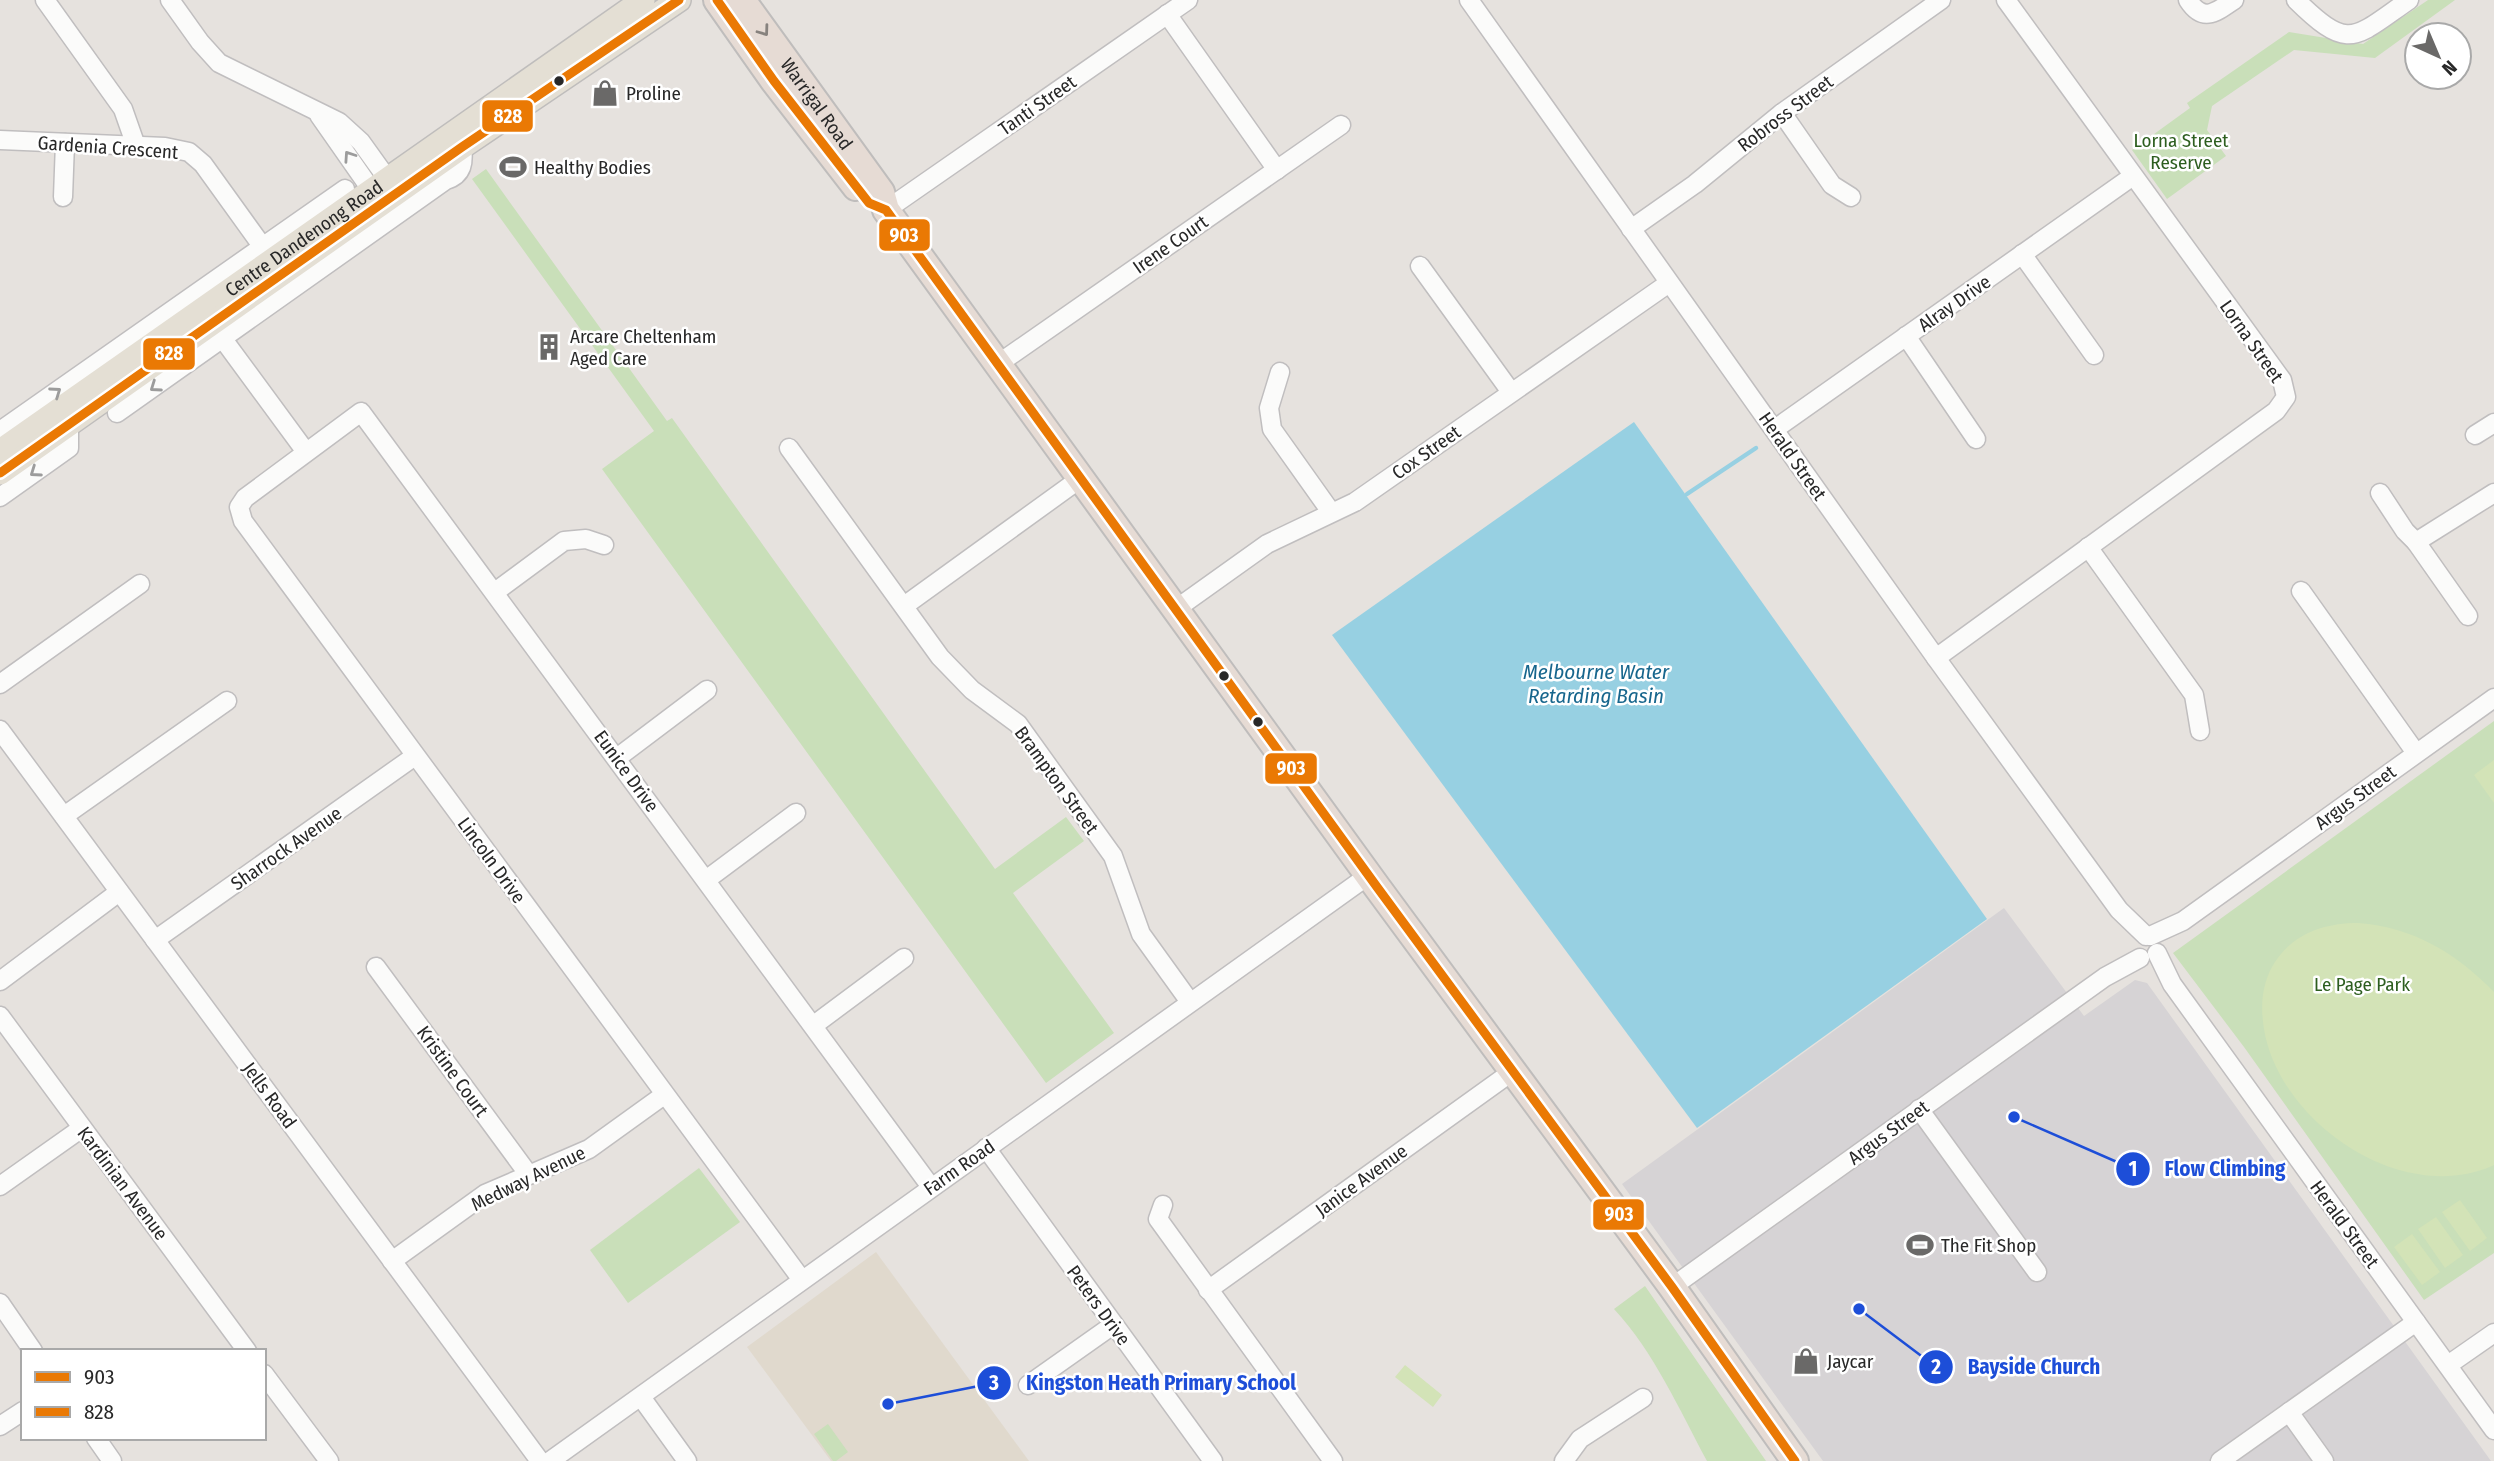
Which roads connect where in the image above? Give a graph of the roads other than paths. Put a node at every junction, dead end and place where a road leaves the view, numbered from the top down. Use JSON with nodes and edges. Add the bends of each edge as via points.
{"nodes":[{"id":1,"x":45,"y":0,"type":"edge"},
{"id":2,"x":170,"y":0,"type":"edge"},
{"id":3,"x":643,"y":0,"type":"edge"},
{"id":4,"x":679,"y":0,"type":"edge"},
{"id":5,"x":717,"y":0,"type":"edge"},
{"id":6,"x":742,"y":0,"type":"edge"},
{"id":7,"x":1188,"y":0,"type":"edge"},
{"id":8,"x":1469,"y":0,"type":"edge"},
{"id":9,"x":1941,"y":0,"type":"edge"},
{"id":10,"x":2006,"y":0,"type":"edge"},
{"id":11,"x":2188,"y":0,"type":"edge"},
{"id":12,"x":2234,"y":0,"type":"edge"},
{"id":13,"x":2296,"y":0,"type":"edge"},
{"id":14,"x":2409,"y":0,"type":"edge"},
{"id":15,"x":1167,"y":14,"type":"junction"},
{"id":16,"x":1782,"y":113,"type":"junction"},
{"id":17,"x":1342,"y":125,"type":"dead end"},
{"id":18,"x":0,"y":140,"type":"edge"},
{"id":19,"x":65,"y":143,"type":"junction"},
{"id":20,"x":127,"y":145,"type":"junction"},
{"id":21,"x":462,"y":147,"type":"junction"},
{"id":22,"x":1277,"y":170,"type":"junction"},
{"id":23,"x":2133,"y":176,"type":"junction"},
{"id":24,"x":345,"y":189,"type":"dead end"},
{"id":25,"x":384,"y":191,"type":"junction"},
{"id":26,"x":63,"y":197,"type":"dead end"},
{"id":27,"x":1851,"y":197,"type":"dead end"},
{"id":28,"x":886,"y":210,"type":"junction"},
{"id":29,"x":1630,"y":229,"type":"junction"},
{"id":30,"x":2022,"y":254,"type":"junction"},
{"id":31,"x":272,"y":260,"type":"junction"},
{"id":32,"x":1420,"y":265,"type":"dead end"},
{"id":33,"x":1669,"y":284,"type":"junction"},
{"id":34,"x":212,"y":324,"type":"junction"},
{"id":35,"x":1906,"y":336,"type":"junction"},
{"id":36,"x":2094,"y":355,"type":"dead end"},
{"id":37,"x":998,"y":364,"type":"junction"},
{"id":38,"x":1280,"y":372,"type":"dead end"},
{"id":39,"x":1511,"y":392,"type":"junction"},
{"id":40,"x":2494,"y":423,"type":"edge"},
{"id":41,"x":69,"y":425,"type":"junction"},
{"id":42,"x":1775,"y":429,"type":"junction"},
{"id":43,"x":0,"y":431,"type":"edge"},
{"id":44,"x":2475,"y":435,"type":"dead end"},
{"id":45,"x":1976,"y":439,"type":"dead end"},
{"id":46,"x":789,"y":448,"type":"dead end"},
{"id":47,"x":306,"y":452,"type":"junction"},
{"id":48,"x":2,"y":462,"type":"edge"},
{"id":49,"x":1081,"y":478,"type":"junction"},
{"id":50,"x":2379,"y":493,"type":"dead end"},
{"id":51,"x":2494,"y":493,"type":"edge"},
{"id":52,"x":0,"y":497,"type":"edge"},
{"id":53,"x":1331,"y":512,"type":"junction"},
{"id":54,"x":2416,"y":542,"type":"junction"},
{"id":55,"x":604,"y":545,"type":"dead end"},
{"id":56,"x":2088,"y":547,"type":"junction"},
{"id":57,"x":140,"y":584,"type":"dead end"},
{"id":58,"x":2301,"y":591,"type":"dead end"},
{"id":59,"x":495,"y":592,"type":"junction"},
{"id":60,"x":904,"y":606,"type":"junction"},
{"id":61,"x":1176,"y":610,"type":"junction"},
{"id":62,"x":2469,"y":616,"type":"dead end"},
{"id":63,"x":1936,"y":658,"type":"junction"},
{"id":64,"x":0,"y":684,"type":"edge"},
{"id":65,"x":707,"y":690,"type":"dead end"},
{"id":66,"x":2494,"y":698,"type":"edge"},
{"id":67,"x":227,"y":701,"type":"dead end"},
{"id":68,"x":0,"y":730,"type":"edge"},
{"id":69,"x":2200,"y":731,"type":"dead end"},
{"id":70,"x":2416,"y":752,"type":"junction"},
{"id":71,"x":415,"y":756,"type":"junction"},
{"id":72,"x":617,"y":758,"type":"junction"},
{"id":73,"x":796,"y":813,"type":"dead end"},
{"id":74,"x":64,"y":816,"type":"junction"},
{"id":75,"x":1369,"y":875,"type":"junction"},
{"id":76,"x":706,"y":880,"type":"junction"},
{"id":77,"x":120,"y":892,"type":"junction"},
{"id":78,"x":155,"y":940,"type":"junction"},
{"id":79,"x":2146,"y":948,"type":"junction"},
{"id":80,"x":904,"y":958,"type":"dead end"},
{"id":81,"x":376,"y":967,"type":"dead end"},
{"id":82,"x":0,"y":981,"type":"edge"},
{"id":83,"x":1190,"y":1002,"type":"junction"},
{"id":84,"x":0,"y":1016,"type":"edge"},
{"id":85,"x":814,"y":1026,"type":"junction"},
{"id":86,"x":1513,"y":1071,"type":"junction"},
{"id":87,"x":664,"y":1095,"type":"junction"},
{"id":88,"x":1919,"y":1109,"type":"junction"},
{"id":89,"x":82,"y":1128,"type":"junction"},
{"id":90,"x":986,"y":1149,"type":"junction"},
{"id":91,"x":529,"y":1175,"type":"junction"},
{"id":92,"x":0,"y":1186,"type":"edge"},
{"id":93,"x":931,"y":1187,"type":"junction"},
{"id":94,"x":1163,"y":1205,"type":"dead end"},
{"id":95,"x":392,"y":1261,"type":"junction"},
{"id":96,"x":2037,"y":1272,"type":"dead end"},
{"id":97,"x":802,"y":1280,"type":"junction"},
{"id":98,"x":1672,"y":1287,"type":"junction"},
{"id":99,"x":1208,"y":1290,"type":"junction"},
{"id":100,"x":0,"y":1303,"type":"edge"},
{"id":101,"x":2416,"y":1322,"type":"junction"},
{"id":102,"x":1113,"y":1325,"type":"junction"},
{"id":103,"x":2494,"y":1334,"type":"edge"},
{"id":104,"x":32,"y":1349,"type":"edge"},
{"id":105,"x":246,"y":1349,"type":"edge"},
{"id":106,"x":2448,"y":1365,"type":"junction"},
{"id":107,"x":266,"y":1377,"type":"edge"},
{"id":108,"x":1028,"y":1385,"type":"dead end"},
{"id":109,"x":641,"y":1397,"type":"junction"},
{"id":110,"x":1643,"y":1398,"type":"dead end"},
{"id":111,"x":21,"y":1412,"type":"edge"},
{"id":112,"x":2289,"y":1412,"type":"junction"},
{"id":113,"x":0,"y":1426,"type":"edge"},
{"id":114,"x":2494,"y":1430,"type":"edge"},
{"id":115,"x":97,"y":1440,"type":"edge"},
{"id":116,"x":112,"y":1461,"type":"edge"},
{"id":117,"x":329,"y":1461,"type":"edge"},
{"id":118,"x":540,"y":1461,"type":"edge"},
{"id":119,"x":550,"y":1461,"type":"edge"},
{"id":120,"x":687,"y":1461,"type":"edge"},
{"id":121,"x":1213,"y":1461,"type":"edge"},
{"id":122,"x":1333,"y":1461,"type":"edge"},
{"id":123,"x":1564,"y":1461,"type":"edge"},
{"id":124,"x":1795,"y":1461,"type":"edge"},
{"id":125,"x":2220,"y":1461,"type":"edge"},
{"id":126,"x":2324,"y":1461,"type":"edge"}],
"edges":[{"from":1,"to":20,"type":"street","via":[[119,104],[127,119]]},
{"from":2,"to":25,"type":"street","via":[[219,63],[315,110]]},
{"from":3,"to":25,"type":"main road","name":"Centre Dandenong Road"},
{"from":4,"to":21,"type":"main road","name":"Centre Dandenong Road"},
{"from":5,"to":28,"type":"highway","name":"Warrigal Road","via":[[869,203]]},
{"from":6,"to":28,"type":"highway","name":"Warrigal Road","one_way":true,"via":[[881,192]]},
{"from":7,"to":15,"type":"street","name":"Tanti Street"},
{"from":8,"to":29,"type":"street","name":"Herald Street"},
{"from":9,"to":16,"type":"street","name":"Robross Street"},
{"from":10,"to":23,"type":"street","name":"Lorna Street"},
{"from":11,"to":12,"type":"street","via":[[2203,15]]},
{"from":13,"to":14,"type":"street","via":[[2328,29],[2346,35],[2363,31]]},
{"from":15,"to":22,"type":"street"},
{"from":15,"to":28,"type":"street","name":"Tanti Street"},
{"from":16,"to":27,"type":"street","via":[[1832,185]]},
{"from":16,"to":29,"type":"street","name":"Robross Street","via":[[1695,184]]},
{"from":17,"to":22,"type":"street","name":"Irene Court"},
{"from":18,"to":19,"type":"street","name":"Gardenia Crescent"},
{"from":19,"to":20,"type":"street","name":"Gardenia Crescent"},
{"from":19,"to":26,"type":"street"},
{"from":20,"to":31,"type":"street","name":"Gardenia Crescent","via":[[180,150],[199,160]]},
{"from":21,"to":25,"type":"main road","name":"Centre Dandenong Road"},
{"from":21,"to":34,"type":"street","name":"Centre Dandenong Road","via":[[462,167],[455,177]]},
{"from":22,"to":37,"type":"street","name":"Irene Court"},
{"from":23,"to":30,"type":"street","name":"Alray Drive"},
{"from":23,"to":56,"type":"street","name":"Lorna Street","via":[[2281,380],[2286,397],[2276,411]]},
{"from":24,"to":31,"type":"street","name":"Centre Dandenong Road"},
{"from":25,"to":31,"type":"main road","name":"Centre Dandenong Road"},
{"from":28,"to":37,"type":"highway","name":"Warrigal Road"},
{"from":29,"to":33,"type":"street","name":"Herald Street"},
{"from":30,"to":35,"type":"street","name":"Alray Drive"},
{"from":30,"to":36,"type":"street"},
{"from":31,"to":34,"type":"main road","name":"Centre Dandenong Road"},
{"from":43,"to":31,"type":"street","name":"Centre Dandenong Road","one_way":true},
{"from":32,"to":39,"type":"street"},
{"from":33,"to":39,"type":"street","name":"Cox Street"},
{"from":33,"to":42,"type":"street","name":"Herald Street"},
{"from":34,"to":41,"type":"main road","name":"Centre Dandenong Road","one_way":true,"via":[[118,405]]},
{"from":34,"to":47,"type":"street"},
{"from":34,"to":48,"type":"main road","name":"Centre Dandenong Road"},
{"from":35,"to":42,"type":"street","name":"Alray Drive"},
{"from":35,"to":45,"type":"street"},
{"from":37,"to":49,"type":"highway","name":"Warrigal Road"},
{"from":38,"to":53,"type":"street","via":[[1269,408],[1272,429]]},
{"from":39,"to":53,"type":"street","name":"Cox Street","via":[[1355,502]]},
{"from":40,"to":44,"type":"street"},
{"from":41,"to":48,"type":"main road","name":"Centre Dandenong Road"},
{"from":41,"to":52,"type":"street","one_way":true,"via":[[69,448]]},
{"from":42,"to":63,"type":"street","name":"Herald Street"},
{"from":46,"to":60,"type":"street","name":"Brampton Street"},
{"from":47,"to":59,"type":"street","name":"Eunice Drive","via":[[361,412]]},
{"from":47,"to":71,"type":"street","name":"Lincoln Drive","via":[[245,498],[240,516]]},
{"from":49,"to":60,"type":"street"},
{"from":49,"to":61,"type":"highway","name":"Warrigal Road"},
{"from":50,"to":54,"type":"street"},
{"from":51,"to":54,"type":"street"},
{"from":53,"to":61,"type":"street","name":"Cox Street","via":[[1267,544]]},
{"from":54,"to":62,"type":"street"},
{"from":55,"to":59,"type":"street","via":[[586,539],[564,541]]},
{"from":56,"to":63,"type":"street","name":"Lorna Street"},
{"from":56,"to":69,"type":"street","via":[[2194,695]]},
{"from":57,"to":64,"type":"street"},
{"from":58,"to":70,"type":"street"},
{"from":59,"to":72,"type":"street","name":"Eunice Drive"},
{"from":60,"to":83,"type":"street","name":"Brampton Street","via":[[940,657],[972,690],[1018,724],[1113,856],[1141,934]]},
{"from":61,"to":75,"type":"highway","name":"Warrigal Road"},
{"from":63,"to":79,"type":"street","name":"Herald Street"},
{"from":65,"to":72,"type":"street"},
{"from":66,"to":70,"type":"street","name":"Argus Street"},
{"from":67,"to":74,"type":"street"},
{"from":68,"to":74,"type":"street","name":"Jells Road"},
{"from":70,"to":79,"type":"street","name":"Argus Street"},
{"from":71,"to":78,"type":"street","name":"Sharrock Avenue"},
{"from":71,"to":87,"type":"street","name":"Lincoln Drive"},
{"from":72,"to":76,"type":"street","name":"Eunice Drive"},
{"from":73,"to":76,"type":"street"},
{"from":74,"to":77,"type":"street","name":"Jells Road"},
{"from":75,"to":83,"type":"street","name":"Farm Road"},
{"from":75,"to":86,"type":"highway","name":"Warrigal Road"},
{"from":76,"to":85,"type":"street","name":"Eunice Drive"},
{"from":77,"to":78,"type":"street","name":"Jells Road"},
{"from":77,"to":82,"type":"street"},
{"from":78,"to":95,"type":"street","name":"Jells Road"},
{"from":79,"to":88,"type":"street","name":"Argus Street"},
{"from":79,"to":101,"type":"street","name":"Herald Street"},
{"from":80,"to":85,"type":"street"},
{"from":81,"to":91,"type":"street","name":"Kristine Court"},
{"from":83,"to":90,"type":"street","name":"Farm Road"},
{"from":84,"to":89,"type":"street","name":"Kardinian Avenue"},
{"from":85,"to":93,"type":"street","name":"Eunice Drive"},
{"from":86,"to":98,"type":"highway","name":"Warrigal Road"},
{"from":86,"to":99,"type":"street","name":"Janice Avenue"},
{"from":87,"to":91,"type":"street","name":"Medway Avenue","via":[[589,1149]]},
{"from":87,"to":97,"type":"street","name":"Lincoln Drive"},
{"from":88,"to":96,"type":"street"},
{"from":88,"to":98,"type":"street","name":"Argus Street"},
{"from":89,"to":92,"type":"street"},
{"from":89,"to":105,"type":"street","name":"Kardinian Avenue"},
{"from":90,"to":93,"type":"street","name":"Farm Road"},
{"from":90,"to":102,"type":"street","name":"Peters Drive"},
{"from":91,"to":95,"type":"street","name":"Medway Avenue","via":[[476,1200]]},
{"from":93,"to":97,"type":"street","name":"Farm Road"},
{"from":94,"to":99,"type":"street","via":[[1158,1219]]},
{"from":95,"to":118,"type":"street","name":"Jells Road"},
{"from":97,"to":109,"type":"street","name":"Farm Road"},
{"from":98,"to":124,"type":"highway","name":"Warrigal Road"},
{"from":99,"to":122,"type":"street"},
{"from":100,"to":104,"type":"street"},
{"from":101,"to":106,"type":"street","name":"Herald Street"},
{"from":101,"to":112,"type":"street"},
{"from":102,"to":108,"type":"street"},
{"from":102,"to":121,"type":"street","name":"Peters Drive"},
{"from":103,"to":106,"type":"street"},
{"from":106,"to":114,"type":"street","name":"Herald Street"},
{"from":107,"to":117,"type":"street"},
{"from":109,"to":119,"type":"street","name":"Farm Road"},
{"from":109,"to":120,"type":"street"},
{"from":110,"to":123,"type":"street","via":[[1580,1439]]},
{"from":111,"to":113,"type":"street"},
{"from":112,"to":125,"type":"street"},
{"from":112,"to":126,"type":"street"},
{"from":115,"to":116,"type":"street"}]}
